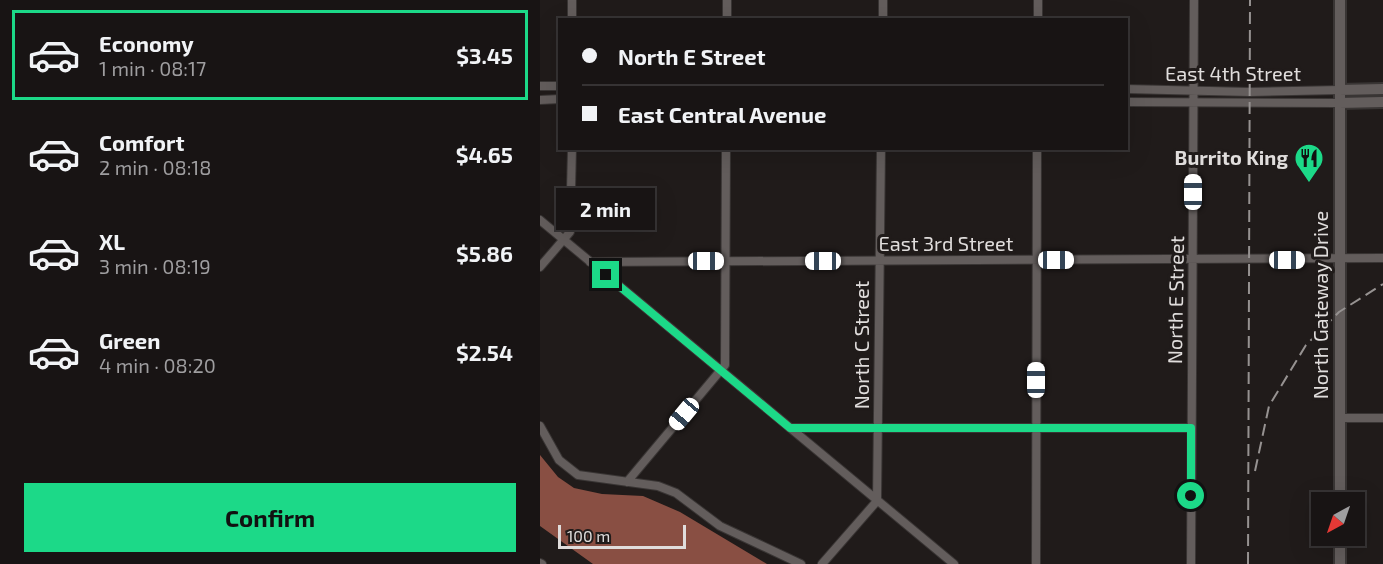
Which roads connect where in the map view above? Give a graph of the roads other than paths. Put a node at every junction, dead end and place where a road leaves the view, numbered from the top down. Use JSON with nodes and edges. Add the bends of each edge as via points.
{"nodes":[{"id":1,"x":572,"y":0,"type":"edge"},
{"id":2,"x":727,"y":0,"type":"edge"},
{"id":3,"x":883,"y":0,"type":"edge"},
{"id":4,"x":1038,"y":0,"type":"edge"},
{"id":5,"x":1194,"y":0,"type":"edge"},
{"id":6,"x":1340,"y":0,"type":"edge"},
{"id":7,"x":572,"y":18,"type":"edge"},
{"id":8,"x":727,"y":18,"type":"edge"},
{"id":9,"x":883,"y":18,"type":"edge"},
{"id":10,"x":1038,"y":18,"type":"edge"},
{"id":11,"x":540,"y":86,"type":"edge"},
{"id":12,"x":558,"y":86,"type":"edge"},
{"id":13,"x":1128,"y":89,"type":"edge"},
{"id":14,"x":1383,"y":89,"type":"edge"},
{"id":15,"x":1194,"y":90,"type":"junction"},
{"id":16,"x":1339,"y":90,"type":"junction"},
{"id":17,"x":558,"y":99,"type":"edge"},
{"id":18,"x":540,"y":100,"type":"edge"},
{"id":19,"x":1128,"y":102,"type":"edge"},
{"id":20,"x":1194,"y":102,"type":"junction"},
{"id":21,"x":1383,"y":102,"type":"edge"},
{"id":22,"x":1339,"y":103,"type":"junction"},
{"id":23,"x":572,"y":150,"type":"edge"},
{"id":24,"x":726,"y":150,"type":"edge"},
{"id":25,"x":881,"y":150,"type":"edge"},
{"id":26,"x":1037,"y":150,"type":"edge"},
{"id":27,"x":540,"y":220,"type":"edge"},
{"id":28,"x":564,"y":240,"type":"junction"},
{"id":29,"x":1383,"y":258,"type":"edge"},
{"id":30,"x":1036,"y":260,"type":"junction"},
{"id":31,"x":1193,"y":260,"type":"junction"},
{"id":32,"x":1339,"y":260,"type":"junction"},
{"id":33,"x":724,"y":261,"type":"junction"},
{"id":34,"x":879,"y":261,"type":"junction"},
{"id":35,"x":590,"y":262,"type":"junction"},
{"id":36,"x":540,"y":267,"type":"edge"},
{"id":37,"x":720,"y":371,"type":"junction"},
{"id":38,"x":1340,"y":418,"type":"junction"},
{"id":39,"x":1383,"y":418,"type":"edge"},
{"id":40,"x":540,"y":426,"type":"edge"},
{"id":41,"x":790,"y":428,"type":"junction"},
{"id":42,"x":878,"y":428,"type":"junction"},
{"id":43,"x":1036,"y":428,"type":"junction"},
{"id":44,"x":1191,"y":428,"type":"junction"},
{"id":45,"x":627,"y":482,"type":"junction"},
{"id":46,"x":1340,"y":492,"type":"edge"},
{"id":47,"x":877,"y":501,"type":"junction"},
{"id":48,"x":1340,"y":546,"type":"edge"},
{"id":49,"x":825,"y":561,"type":"edge"},
{"id":50,"x":801,"y":564,"type":"edge"},
{"id":51,"x":954,"y":564,"type":"edge"},
{"id":52,"x":1036,"y":564,"type":"edge"},
{"id":53,"x":1191,"y":564,"type":"edge"},
{"id":54,"x":1340,"y":564,"type":"edge"}],
"edges":[{"from":1,"to":7,"type":"street"},
{"from":2,"to":8,"type":"street"},
{"from":3,"to":9,"type":"street"},
{"from":4,"to":10,"type":"street"},
{"from":5,"to":15,"type":"street","name":"North E Street"},
{"from":6,"to":16,"type":"main road","name":"North Gateway Drive"},
{"from":11,"to":12,"type":"street"},
{"from":13,"to":15,"type":"street","name":"East 4th Street"},
{"from":14,"to":16,"type":"main road"},
{"from":15,"to":16,"type":"street","name":"East 4th Street"},
{"from":15,"to":20,"type":"street","name":"North E Street"},
{"from":16,"to":22,"type":"main road","name":"North Gateway Drive"},
{"from":17,"to":18,"type":"street"},
{"from":19,"to":20,"type":"street","name":"East 4th Street"},
{"from":20,"to":22,"type":"street","name":"East 4th Street"},
{"from":20,"to":31,"type":"street","name":"North E Street"},
{"from":21,"to":22,"type":"main road"},
{"from":22,"to":32,"type":"main road","name":"North Gateway Drive"},
{"from":23,"to":28,"type":"street","via":[[570,231]]},
{"from":24,"to":33,"type":"street"},
{"from":25,"to":34,"type":"street","name":"North C Street"},
{"from":26,"to":30,"type":"street"},
{"from":27,"to":28,"type":"street"},
{"from":28,"to":35,"type":"street"},
{"from":28,"to":36,"type":"street"},
{"from":29,"to":32,"type":"street","name":"East 3rd Street"},
{"from":30,"to":31,"type":"street","name":"East 3rd Street"},
{"from":30,"to":34,"type":"street","name":"East 3rd Street"},
{"from":30,"to":43,"type":"street"},
{"from":31,"to":32,"type":"street","name":"East 3rd Street"},
{"from":31,"to":44,"type":"street","name":"North E Street"},
{"from":32,"to":38,"type":"main road","name":"North Gateway Drive"},
{"from":33,"to":34,"type":"street","name":"East 3rd Street"},
{"from":33,"to":35,"type":"street","name":"East 3rd Street"},
{"from":33,"to":37,"type":"street","via":[[725,365]]},
{"from":34,"to":42,"type":"street","name":"North C Street"},
{"from":35,"to":37,"type":"street"},
{"from":37,"to":41,"type":"street"},
{"from":37,"to":45,"type":"street"},
{"from":38,"to":39,"type":"street"},
{"from":38,"to":46,"type":"main road","name":"North Gateway Drive"},
{"from":40,"to":45,"type":"street","via":[[559,460],[578,475]]},
{"from":41,"to":42,"type":"street"},
{"from":41,"to":47,"type":"street"},
{"from":42,"to":43,"type":"street"},
{"from":42,"to":47,"type":"street","name":"North C Street"},
{"from":43,"to":44,"type":"street"},
{"from":43,"to":52,"type":"street"},
{"from":44,"to":53,"type":"street","name":"North E Street"},
{"from":45,"to":50,"type":"street","via":[[676,493],[720,526]]},
{"from":47,"to":49,"type":"street"},
{"from":47,"to":51,"type":"street"},
{"from":48,"to":54,"type":"main road"}]}
